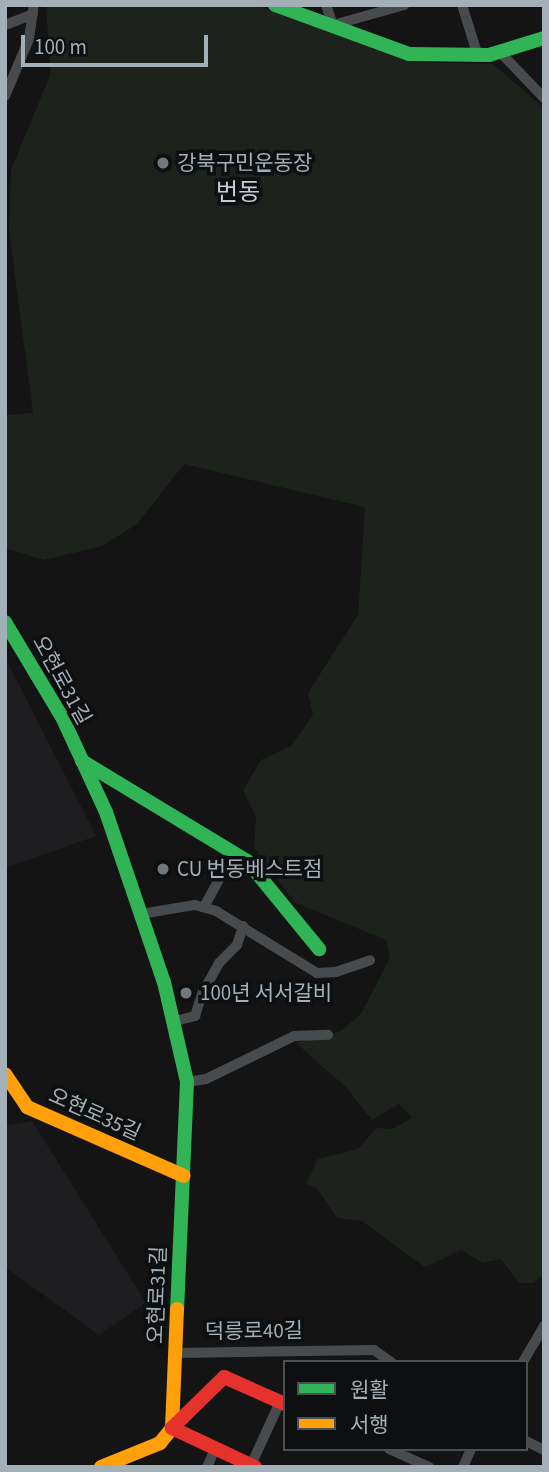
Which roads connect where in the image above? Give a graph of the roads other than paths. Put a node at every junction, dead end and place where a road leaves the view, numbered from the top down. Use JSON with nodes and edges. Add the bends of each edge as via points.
{"nodes":[{"id":1,"x":275,"y":5,"type":"edge"},
{"id":2,"x":326,"y":5,"type":"edge"},
{"id":3,"x":404,"y":5,"type":"edge"},
{"id":4,"x":462,"y":5,"type":"edge"},
{"id":5,"x":33,"y":10,"type":"edge"},
{"id":6,"x":333,"y":24,"type":"junction"},
{"id":7,"x":5,"y":25,"type":"edge"},
{"id":8,"x":544,"y":38,"type":"edge"},
{"id":9,"x":499,"y":51,"type":"junction"},
{"id":10,"x":478,"y":56,"type":"junction"},
{"id":11,"x":5,"y":96,"type":"edge"},
{"id":12,"x":544,"y":98,"type":"edge"},
{"id":13,"x":5,"y":622,"type":"edge"},
{"id":14,"x":81,"y":760,"type":"junction"},
{"id":15,"x":234,"y":852,"type":"junction"},
{"id":16,"x":204,"y":907,"type":"junction"},
{"id":17,"x":141,"y":914,"type":"junction"},
{"id":18,"x":243,"y":926,"type":"junction"},
{"id":19,"x":319,"y":948,"type":"dead end"},
{"id":20,"x":370,"y":960,"type":"dead end"},
{"id":21,"x":175,"y":1021,"type":"junction"},
{"id":22,"x":328,"y":1035,"type":"dead end"},
{"id":23,"x":5,"y":1074,"type":"edge"},
{"id":24,"x":187,"y":1082,"type":"junction"},
{"id":25,"x":184,"y":1176,"type":"junction"},
{"id":26,"x":544,"y":1326,"type":"edge"},
{"id":27,"x":532,"y":1347,"type":"junction"},
{"id":28,"x":332,"y":1351,"type":"junction"},
{"id":29,"x":176,"y":1353,"type":"junction"},
{"id":30,"x":544,"y":1353,"type":"edge"},
{"id":31,"x":328,"y":1360,"type":"edge"},
{"id":32,"x":386,"y":1360,"type":"edge"},
{"id":33,"x":524,"y":1360,"type":"edge"},
{"id":34,"x":282,"y":1403,"type":"edge"},
{"id":35,"x":172,"y":1428,"type":"junction"},
{"id":36,"x":528,"y":1442,"type":"edge"},
{"id":37,"x":215,"y":1449,"type":"junction"},
{"id":38,"x":544,"y":1450,"type":"edge"},
{"id":39,"x":393,"y":1451,"type":"edge"},
{"id":40,"x":470,"y":1451,"type":"edge"},
{"id":41,"x":253,"y":1466,"type":"edge"},
{"id":42,"x":101,"y":1467,"type":"edge"},
{"id":43,"x":207,"y":1467,"type":"edge"},
{"id":44,"x":429,"y":1467,"type":"edge"},
{"id":45,"x":463,"y":1467,"type":"edge"}],
"edges":[{"from":1,"to":6,"type":"street"},
{"from":2,"to":6,"type":"street"},
{"from":3,"to":6,"type":"street"},
{"from":4,"to":10,"type":"street"},
{"from":5,"to":7,"type":"street"},
{"from":5,"to":11,"type":"street","via":[[29,39]]},
{"from":6,"to":10,"type":"street","via":[[409,54]]},
{"from":8,"to":9,"type":"street"},
{"from":9,"to":10,"type":"street"},
{"from":9,"to":12,"type":"street"},
{"from":13,"to":14,"type":"street","name":"오현로31길","via":[[63,719]]},
{"from":14,"to":15,"type":"street"},
{"from":14,"to":17,"type":"street","name":"오현로31길","via":[[106,812]]},
{"from":15,"to":16,"type":"street"},
{"from":15,"to":19,"type":"street","via":[[271,885]]},
{"from":16,"to":17,"type":"street"},
{"from":16,"to":18,"type":"street"},
{"from":17,"to":21,"type":"street","name":"오현로31길"},
{"from":18,"to":20,"type":"street","via":[[317,973]]},
{"from":18,"to":21,"type":"street","via":[[237,945],[219,963],[203,992],[195,1016]]},
{"from":21,"to":24,"type":"street","name":"오현로31길"},
{"from":22,"to":24,"type":"street","via":[[294,1036],[206,1079]]},
{"from":23,"to":25,"type":"street","name":"오현로35길","via":[[27,1107]]},
{"from":24,"to":25,"type":"street","name":"오현로31길"},
{"from":25,"to":29,"type":"street","name":"오현로31길"},
{"from":26,"to":27,"type":"street"},
{"from":27,"to":30,"type":"street"},
{"from":27,"to":33,"type":"street"},
{"from":28,"to":29,"type":"street","name":"덕릉로40길"},
{"from":28,"to":31,"type":"street","name":"덕릉로40길"},
{"from":28,"to":32,"type":"street","name":"덕릉로40길","via":[[374,1350]]},
{"from":29,"to":35,"type":"street","name":"오현로31길"},
{"from":34,"to":35,"type":"street","via":[[224,1377]]},
{"from":34,"to":41,"type":"street"},
{"from":35,"to":37,"type":"street"},
{"from":35,"to":42,"type":"street","via":[[160,1443]]},
{"from":36,"to":38,"type":"street"},
{"from":37,"to":41,"type":"street"},
{"from":37,"to":43,"type":"street"},
{"from":39,"to":44,"type":"street"},
{"from":40,"to":45,"type":"street"}]}
